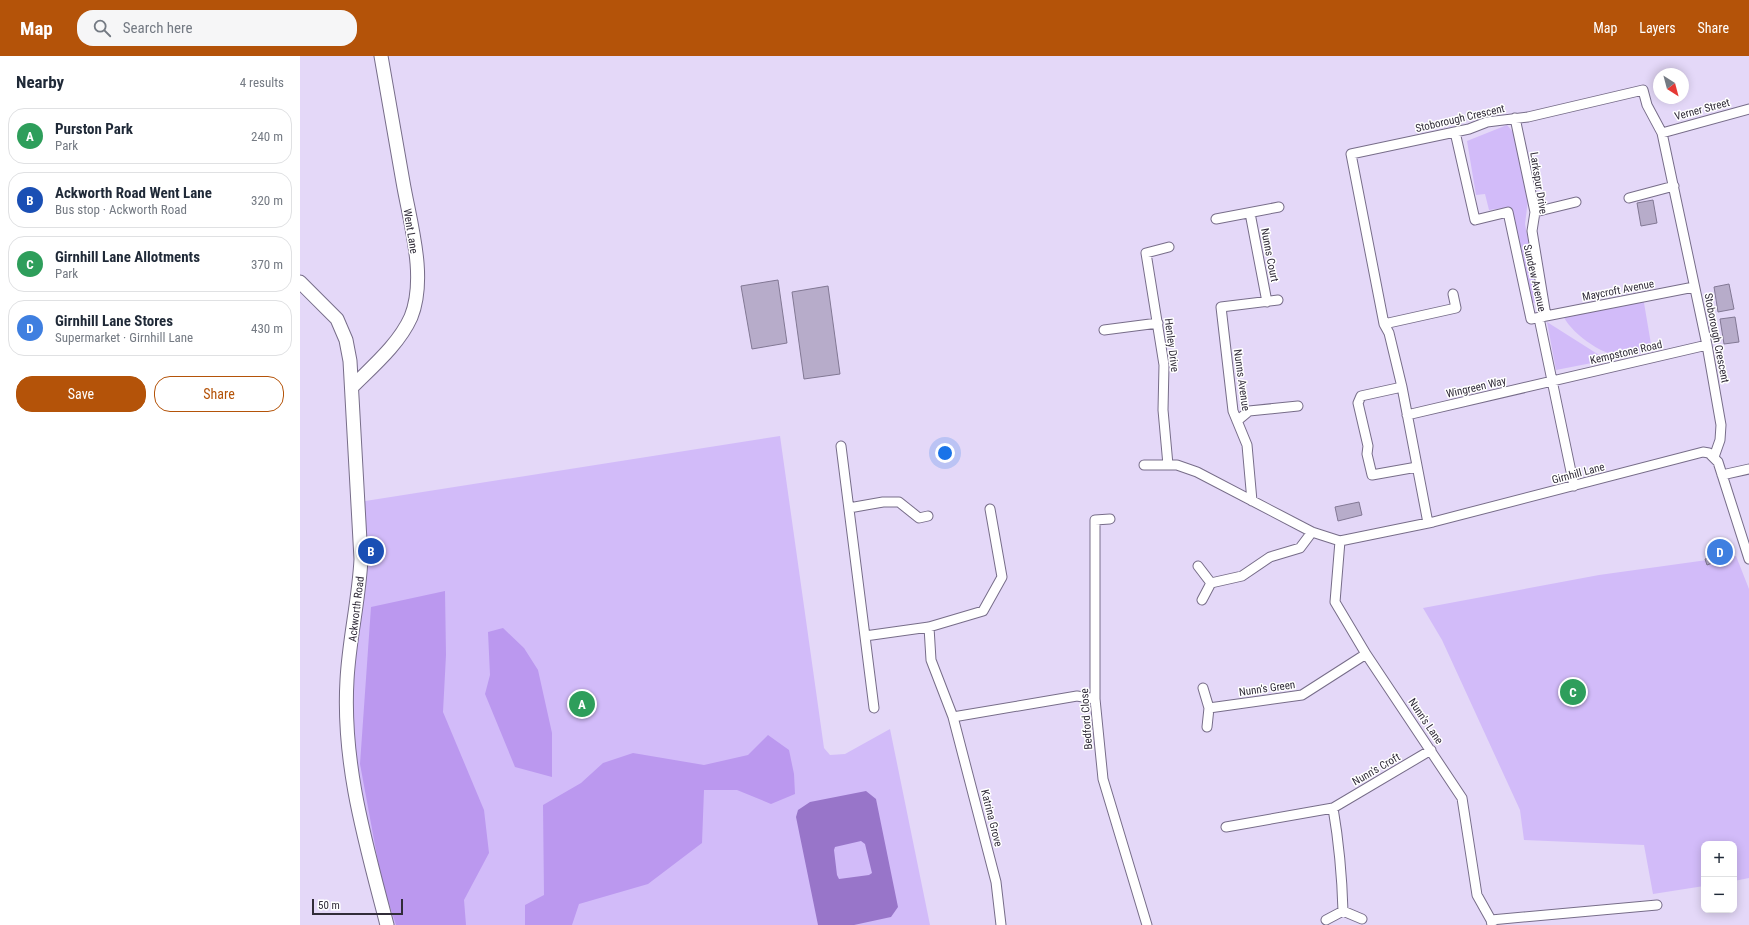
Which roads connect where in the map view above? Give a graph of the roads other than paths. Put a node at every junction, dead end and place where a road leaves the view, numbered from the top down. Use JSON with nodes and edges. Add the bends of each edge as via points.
{"nodes":[{"id":1,"x":381,"y":56,"type":"edge"},
{"id":2,"x":1749,"y":109,"type":"edge"},
{"id":3,"x":1515,"y":118,"type":"junction"},
{"id":4,"x":1455,"y":132,"type":"junction"},
{"id":5,"x":1662,"y":133,"type":"junction"},
{"id":6,"x":1674,"y":186,"type":"junction"},
{"id":7,"x":1629,"y":198,"type":"dead end"},
{"id":8,"x":1576,"y":202,"type":"dead end"},
{"id":9,"x":1279,"y":207,"type":"dead end"},
{"id":10,"x":1535,"y":212,"type":"junction"},
{"id":11,"x":1250,"y":213,"type":"junction"},
{"id":12,"x":1216,"y":219,"type":"dead end"},
{"id":13,"x":1169,"y":247,"type":"dead end"},
{"id":14,"x":300,"y":282,"type":"edge"},
{"id":15,"x":1694,"y":287,"type":"junction"},
{"id":16,"x":1453,"y":294,"type":"dead end"},
{"id":17,"x":1278,"y":300,"type":"dead end"},
{"id":18,"x":1267,"y":302,"type":"junction"},
{"id":19,"x":1542,"y":317,"type":"junction"},
{"id":20,"x":1158,"y":323,"type":"junction"},
{"id":21,"x":1384,"y":324,"type":"junction"},
{"id":22,"x":1104,"y":330,"type":"dead end"},
{"id":23,"x":1707,"y":345,"type":"junction"},
{"id":24,"x":1551,"y":382,"type":"junction"},
{"id":25,"x":352,"y":387,"type":"junction"},
{"id":26,"x":1402,"y":387,"type":"junction"},
{"id":27,"x":1298,"y":406,"type":"dead end"},
{"id":28,"x":1407,"y":415,"type":"junction"},
{"id":29,"x":1237,"y":421,"type":"junction"},
{"id":30,"x":841,"y":446,"type":"dead end"},
{"id":31,"x":1714,"y":457,"type":"junction"},
{"id":32,"x":1144,"y":465,"type":"dead end"},
{"id":33,"x":1168,"y":465,"type":"junction"},
{"id":34,"x":1417,"y":467,"type":"junction"},
{"id":35,"x":1749,"y":469,"type":"edge"},
{"id":36,"x":1722,"y":475,"type":"junction"},
{"id":37,"x":1574,"y":486,"type":"junction"},
{"id":38,"x":1252,"y":501,"type":"junction"},
{"id":39,"x":849,"y":508,"type":"junction"},
{"id":40,"x":990,"y":509,"type":"dead end"},
{"id":41,"x":928,"y":516,"type":"dead end"},
{"id":42,"x":1110,"y":519,"type":"dead end"},
{"id":43,"x":1428,"y":523,"type":"junction"},
{"id":44,"x":1312,"y":532,"type":"junction"},
{"id":45,"x":1340,"y":541,"type":"junction"},
{"id":46,"x":1749,"y":559,"type":"edge"},
{"id":47,"x":1198,"y":566,"type":"dead end"},
{"id":48,"x":1211,"y":583,"type":"junction"},
{"id":49,"x":1202,"y":600,"type":"dead end"},
{"id":50,"x":928,"y":627,"type":"junction"},
{"id":51,"x":865,"y":636,"type":"junction"},
{"id":52,"x":1366,"y":654,"type":"junction"},
{"id":53,"x":1203,"y":688,"type":"dead end"},
{"id":54,"x":1095,"y":699,"type":"junction"},
{"id":55,"x":874,"y":708,"type":"dead end"},
{"id":56,"x":1209,"y":708,"type":"junction"},
{"id":57,"x":953,"y":717,"type":"junction"},
{"id":58,"x":1207,"y":727,"type":"dead end"},
{"id":59,"x":1431,"y":750,"type":"junction"},
{"id":60,"x":1333,"y":808,"type":"junction"},
{"id":61,"x":1226,"y":826,"type":"dead end"},
{"id":62,"x":1657,"y":904,"type":"dead end"},
{"id":63,"x":1343,"y":911,"type":"junction"},
{"id":64,"x":1362,"y":919,"type":"dead end"},
{"id":65,"x":1326,"y":920,"type":"dead end"},
{"id":66,"x":1491,"y":922,"type":"edge"},
{"id":67,"x":387,"y":925,"type":"edge"},
{"id":68,"x":1002,"y":925,"type":"edge"},
{"id":69,"x":1147,"y":925,"type":"edge"}],
"edges":[{"from":1,"to":25,"type":"main road","name":"Went Lane","via":[[411,226],[417,295],[410,318],[401,334]]},
{"from":2,"to":5,"type":"street","name":"Verner Street"},
{"from":3,"to":4,"type":"street","name":"Stoborough Crescent","via":[[1487,122]]},
{"from":3,"to":5,"type":"street","name":"Stoborough Crescent","via":[[1643,90],[1647,105]]},
{"from":3,"to":10,"type":"street","name":"Larkspur Drive"},
{"from":4,"to":19,"type":"street","name":"Sundew Avenue","via":[[1475,220],[1508,212],[1531,319]]},
{"from":4,"to":21,"type":"street","name":"Stoborough Crescent","via":[[1351,154]]},
{"from":5,"to":6,"type":"street","name":"Stoborough Crescent"},
{"from":6,"to":7,"type":"street"},
{"from":6,"to":15,"type":"street","name":"Stoborough Crescent"},
{"from":8,"to":10,"type":"street"},
{"from":9,"to":11,"type":"street"},
{"from":10,"to":19,"type":"street","name":"Larkspur Drive","via":[[1533,238]]},
{"from":11,"to":12,"type":"street"},
{"from":11,"to":18,"type":"street","name":"Nunns Court"},
{"from":13,"to":20,"type":"street","name":"Henley Drive","via":[[1146,254]]},
{"from":14,"to":25,"type":"main road","name":"Ackworth Road","via":[[337,319],[346,340]]},
{"from":15,"to":19,"type":"street","name":"Maycroft Avenue"},
{"from":15,"to":23,"type":"street","name":"Stoborough Crescent"},
{"from":16,"to":21,"type":"street","via":[[1456,308]]},
{"from":17,"to":18,"type":"street"},
{"from":18,"to":29,"type":"street","name":"Nunns Avenue","via":[[1222,307],[1232,412]]},
{"from":19,"to":24,"type":"street","name":"Sundew Avenue"},
{"from":20,"to":22,"type":"street"},
{"from":20,"to":33,"type":"street","name":"Henley Drive","via":[[1164,365],[1163,410]]},
{"from":21,"to":26,"type":"street","name":"Stoborough Crescent","via":[[1389,333]]},
{"from":23,"to":24,"type":"street","name":"Kempstone Road"},
{"from":23,"to":31,"type":"street","name":"Stoborough Crescent","via":[[1721,425],[1720,440]]},
{"from":24,"to":28,"type":"street","name":"Wingreen Way"},
{"from":24,"to":37,"type":"street","name":"Sundew Avenue"},
{"from":25,"to":67,"type":"main road","name":"Ackworth Road","via":[[361,560],[347,680],[347,730],[356,804]]},
{"from":26,"to":28,"type":"street","name":"Stoborough Crescent"},
{"from":26,"to":34,"type":"street","via":[[1362,396],[1358,403],[1368,446],[1366,454],[1372,475]]},
{"from":27,"to":29,"type":"street","via":[[1249,411]]},
{"from":28,"to":34,"type":"street","name":"Stoborough Crescent"},
{"from":29,"to":38,"type":"street","name":"Nunns Avenue","via":[[1247,445]]},
{"from":30,"to":39,"type":"street"},
{"from":31,"to":36,"type":"street"},
{"from":31,"to":37,"type":"street","name":"Girnhill Lane","via":[[1703,452]]},
{"from":32,"to":33,"type":"street"},
{"from":33,"to":38,"type":"street","via":[[1177,465],[1197,472]]},
{"from":34,"to":43,"type":"street","name":"Stoborough Crescent"},
{"from":35,"to":36,"type":"street"},
{"from":36,"to":46,"type":"street"},
{"from":37,"to":43,"type":"street","name":"Girnhill Lane"},
{"from":38,"to":44,"type":"street"},
{"from":39,"to":41,"type":"street","via":[[899,502],[919,518]]},
{"from":39,"to":51,"type":"street"},
{"from":40,"to":50,"type":"street","via":[[1002,577],[982,611]]},
{"from":42,"to":54,"type":"street","name":"Bedford Close","via":[[1095,520]]},
{"from":43,"to":45,"type":"street","name":"Girnhill Lane"},
{"from":44,"to":45,"type":"street"},
{"from":44,"to":48,"type":"street","via":[[1300,548],[1270,557],[1242,576]]},
{"from":45,"to":52,"type":"street","name":"Nunn's Lane","via":[[1335,602]]},
{"from":47,"to":48,"type":"street"},
{"from":48,"to":49,"type":"street"},
{"from":50,"to":51,"type":"street"},
{"from":50,"to":57,"type":"street","name":"Katrina Grove","via":[[931,660]]},
{"from":51,"to":55,"type":"street"},
{"from":52,"to":56,"type":"street","name":"Nunn's Green","via":[[1302,695]]},
{"from":52,"to":59,"type":"street","name":"Nunn's Lane"},
{"from":53,"to":56,"type":"street"},
{"from":54,"to":57,"type":"street","via":[[1077,696]]},
{"from":54,"to":69,"type":"street","name":"Bedford Close","via":[[1103,779]]},
{"from":56,"to":58,"type":"street"},
{"from":57,"to":68,"type":"street","name":"Katrina Grove","via":[[996,882]]},
{"from":59,"to":60,"type":"street","name":"Nunn's Croft"},
{"from":59,"to":66,"type":"street","name":"Nunn's Lane","via":[[1462,798],[1477,895]]},
{"from":60,"to":61,"type":"street","name":"Nunn's Croft"},
{"from":60,"to":63,"type":"street","via":[[1341,856],[1339,865]]},
{"from":62,"to":66,"type":"street","name":"Nunn's Lane"},
{"from":63,"to":64,"type":"street"},
{"from":63,"to":65,"type":"street"}]}
